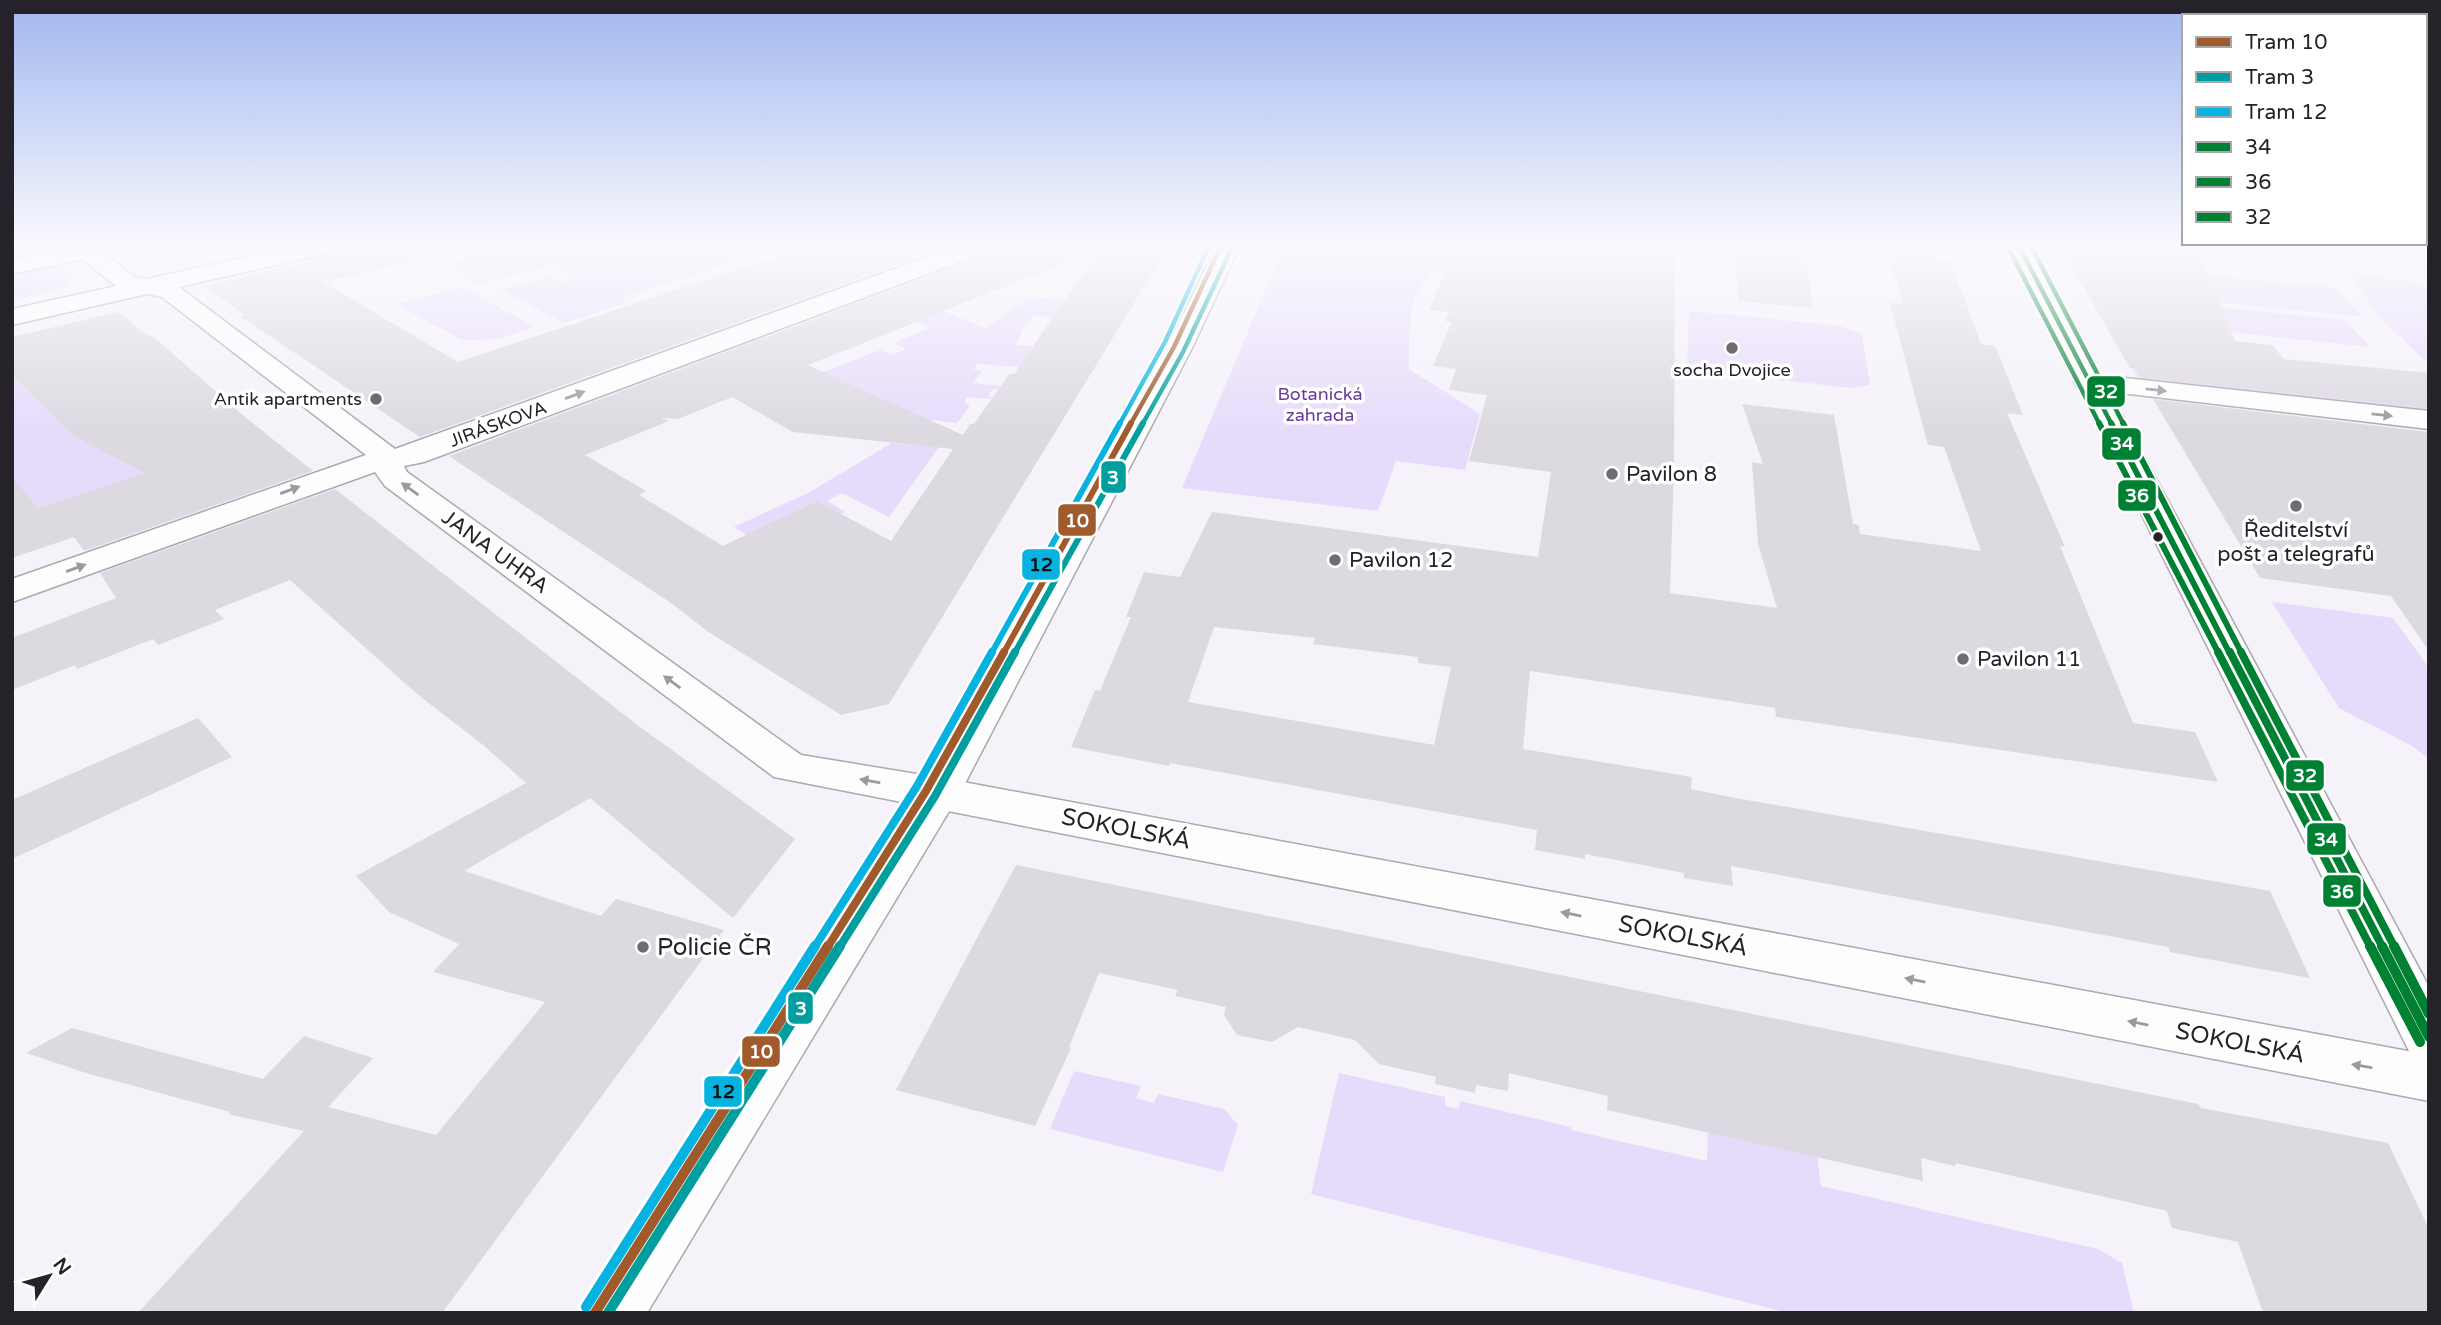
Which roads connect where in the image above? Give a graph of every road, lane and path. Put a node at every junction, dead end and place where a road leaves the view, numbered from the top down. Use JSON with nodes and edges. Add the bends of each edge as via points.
{"nodes":[{"id":1,"x":51,"y":308,"type":"edge"},
{"id":2,"x":191,"y":308,"type":"edge"},
{"id":3,"x":813,"y":308,"type":"edge"},
{"id":4,"x":1199,"y":308,"type":"edge"},
{"id":5,"x":2050,"y":308,"type":"edge"},
{"id":6,"x":12,"y":317,"type":"edge"},
{"id":7,"x":2088,"y":382,"type":"junction"},
{"id":8,"x":2429,"y":420,"type":"edge"},
{"id":9,"x":386,"y":460,"type":"junction"},
{"id":10,"x":12,"y":592,"type":"edge"},
{"id":11,"x":938,"y":793,"type":"junction"},
{"id":12,"x":2429,"y":1037,"type":"edge"},
{"id":13,"x":2429,"y":1078,"type":"edge"},
{"id":14,"x":611,"y":1313,"type":"edge"}],
"edges":[{"from":1,"to":6,"type":"street"},
{"from":2,"to":9,"type":"street","name":"JANA UHRA","via":[[382,452]]},
{"from":9,"to":3,"type":"street","name":"JIRÁSKOVA","one_way":true,"via":[[412,455]]},
{"from":4,"to":11,"type":"street"},
{"from":5,"to":7,"type":"street"},
{"from":7,"to":8,"type":"street","one_way":true},
{"from":7,"to":12,"type":"street"},
{"from":10,"to":9,"type":"street","name":"JIRÁSKOVA","one_way":true},
{"from":11,"to":9,"type":"street","name":"JANA UHRA","one_way":true,"via":[[789,767],[396,479]]},
{"from":13,"to":11,"type":"street","name":"SOKOLSKÁ","one_way":true},
{"from":11,"to":14,"type":"street"}]}
